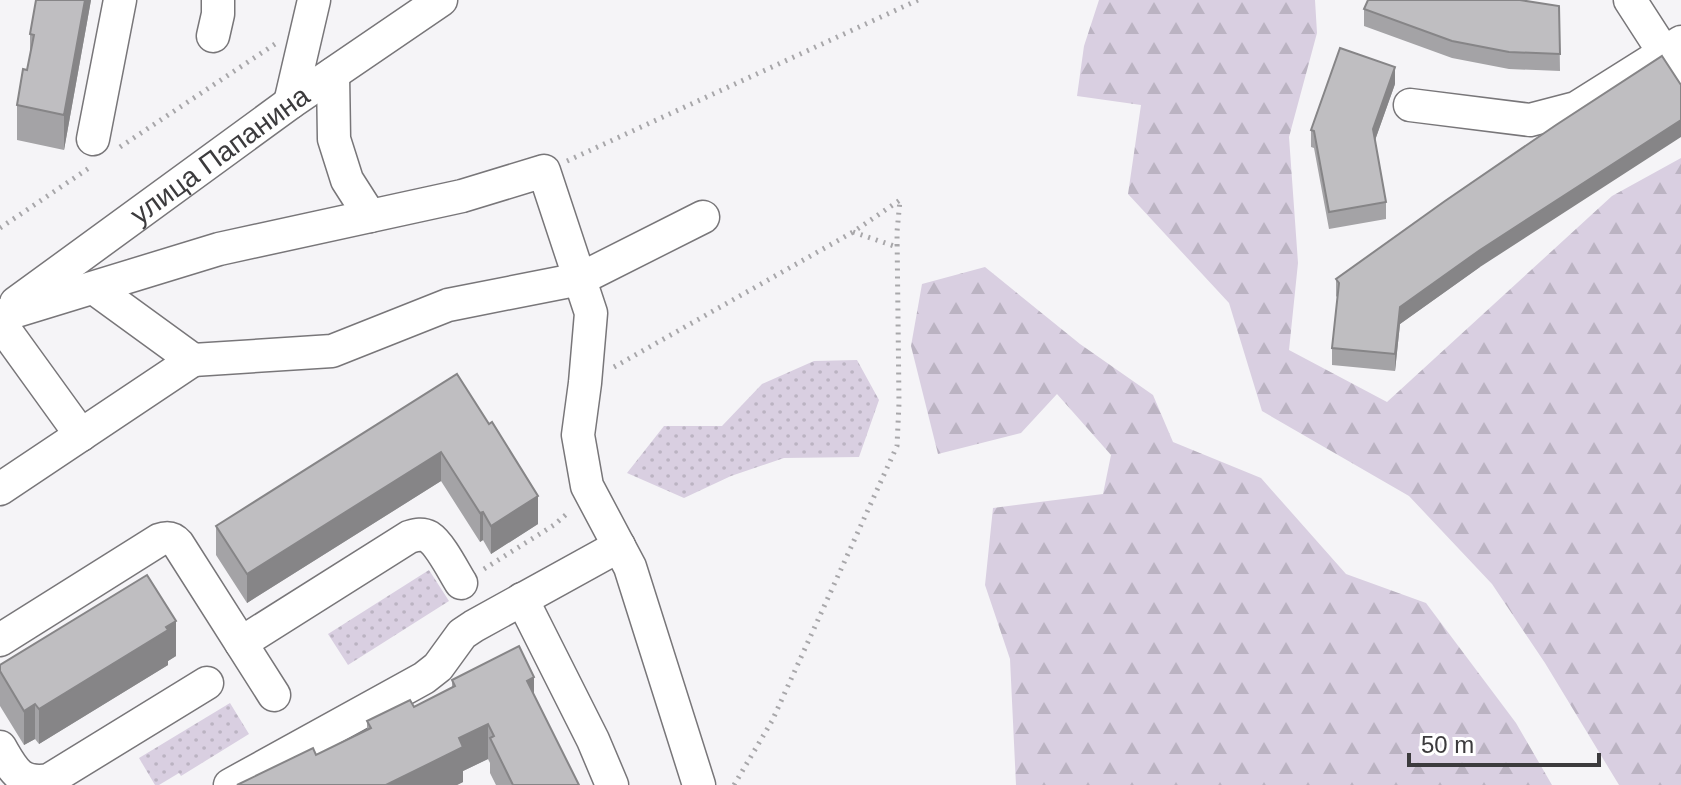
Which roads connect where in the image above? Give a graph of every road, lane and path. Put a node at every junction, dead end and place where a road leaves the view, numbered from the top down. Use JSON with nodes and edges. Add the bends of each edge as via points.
{"nodes":[{"id":1,"x":120,"y":0,"type":"edge"},
{"id":2,"x":218,"y":0,"type":"edge"},
{"id":3,"x":441,"y":0,"type":"edge"},
{"id":4,"x":918,"y":0,"type":"edge"},
{"id":5,"x":1630,"y":0,"type":"edge"},
{"id":6,"x":312,"y":10,"type":"edge"},
{"id":7,"x":213,"y":36,"type":"dead end"},
{"id":8,"x":1676,"y":57,"type":"edge"},
{"id":9,"x":333,"y":74,"type":"junction"},
{"id":10,"x":290,"y":103,"type":"junction"},
{"id":11,"x":1410,"y":105,"type":"dead end"},
{"id":12,"x":104,"y":149,"type":"junction"},
{"id":13,"x":544,"y":171,"type":"junction"},
{"id":14,"x":370,"y":216,"type":"junction"},
{"id":15,"x":703,"y":217,"type":"dead end"},
{"id":16,"x":0,"y":228,"type":"edge"},
{"id":17,"x":853,"y":232,"type":"junction"},
{"id":18,"x":897,"y":247,"type":"junction"},
{"id":19,"x":580,"y":279,"type":"junction"},
{"id":20,"x":94,"y":288,"type":"junction"},
{"id":21,"x":0,"y":315,"type":"edge"},
{"id":22,"x":0,"y":323,"type":"edge"},
{"id":23,"x":193,"y":360,"type":"junction"},
{"id":24,"x":585,"y":383,"type":"junction"},
{"id":25,"x":81,"y":435,"type":"junction"},
{"id":26,"x":0,"y":489,"type":"edge"},
{"id":27,"x":573,"y":508,"type":"dead end"},
{"id":28,"x":619,"y":546,"type":"junction"},
{"id":29,"x":461,"y":583,"type":"joint"},
{"id":30,"x":522,"y":599,"type":"junction"},
{"id":31,"x":0,"y":640,"type":"edge"},
{"id":32,"x":241,"y":643,"type":"junction"},
{"id":33,"x":207,"y":683,"type":"dead end"},
{"id":34,"x":274,"y":695,"type":"dead end"},
{"id":35,"x":0,"y":747,"type":"edge"},
{"id":36,"x":230,"y":785,"type":"edge"},
{"id":37,"x":612,"y":785,"type":"edge"},
{"id":38,"x":699,"y":785,"type":"edge"},
{"id":39,"x":734,"y":785,"type":"edge"}],
"edges":[{"from":1,"to":12,"type":"street"},
{"from":2,"to":7,"type":"street"},
{"from":3,"to":9,"type":"street","name":"улица Папанина"},
{"from":4,"to":13,"type":"path"},
{"from":5,"to":8,"type":"street"},
{"from":6,"to":10,"type":"street"},
{"from":6,"to":12,"type":"path"},
{"from":8,"to":11,"type":"street","via":[[1576,108],[1530,120]]},
{"from":9,"to":10,"type":"street","name":"улица Папанина"},
{"from":9,"to":14,"type":"street","via":[[334,139],[347,180]]},
{"from":10,"to":21,"type":"street","name":"улица Папанина"},
{"from":12,"to":16,"type":"path"},
{"from":13,"to":14,"type":"street"},
{"from":13,"to":19,"type":"street"},
{"from":14,"to":20,"type":"street","via":[[219,249]]},
{"from":15,"to":19,"type":"street"},
{"from":17,"to":18,"type":"path"},
{"from":17,"to":18,"type":"path","via":[[900,200]]},
{"from":17,"to":24,"type":"path"},
{"from":18,"to":39,"type":"path","via":[[897,446],[772,721]]},
{"from":19,"to":23,"type":"street","via":[[448,305],[332,351]]},
{"from":19,"to":24,"type":"street","via":[[591,313]]},
{"from":20,"to":21,"type":"street"},
{"from":20,"to":23,"type":"street"},
{"from":22,"to":25,"type":"street"},
{"from":23,"to":25,"type":"street"},
{"from":24,"to":28,"type":"street","via":[[578,435],[587,486]]},
{"from":25,"to":26,"type":"street"},
{"from":27,"to":29,"type":"path"},
{"from":28,"to":30,"type":"street"},
{"from":28,"to":38,"type":"street"},
{"from":29,"to":32,"type":"street","via":[[434,542],[419,534]]},
{"from":30,"to":36,"type":"street","via":[[462,634],[424,678]]},
{"from":30,"to":37,"type":"street"},
{"from":31,"to":32,"type":"street","via":[[167,537],[178,544]]},
{"from":32,"to":34,"type":"street"},
{"from":33,"to":35,"type":"street","via":[[49,780],[22,780]]}]}
